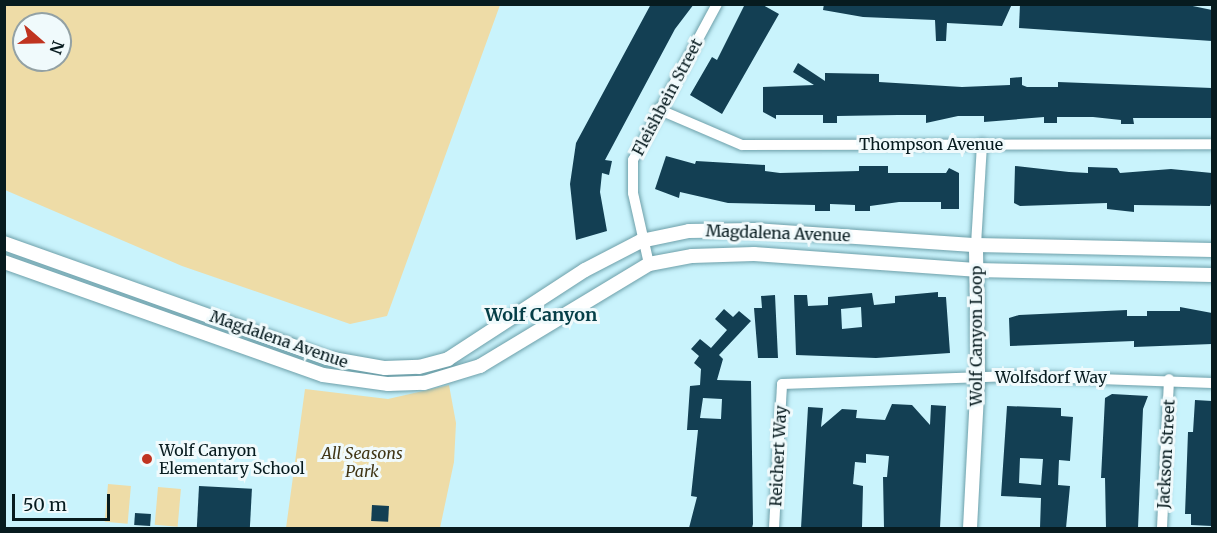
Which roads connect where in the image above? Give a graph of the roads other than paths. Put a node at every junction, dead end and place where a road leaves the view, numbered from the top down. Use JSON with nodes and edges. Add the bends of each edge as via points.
{"nodes":[{"id":1,"x":717,"y":4,"type":"edge"},
{"id":2,"x":658,"y":109,"type":"junction"},
{"id":3,"x":982,"y":143,"type":"junction"},
{"id":4,"x":1212,"y":144,"type":"edge"},
{"id":5,"x":641,"y":241,"type":"junction"},
{"id":6,"x":4,"y":243,"type":"edge"},
{"id":7,"x":976,"y":245,"type":"junction"},
{"id":8,"x":1212,"y":250,"type":"edge"},
{"id":9,"x":4,"y":262,"type":"edge"},
{"id":10,"x":650,"y":264,"type":"junction"},
{"id":11,"x":975,"y":270,"type":"junction"},
{"id":12,"x":1212,"y":275,"type":"edge"},
{"id":13,"x":978,"y":377,"type":"junction"},
{"id":14,"x":1169,"y":379,"type":"junction"},
{"id":15,"x":1212,"y":383,"type":"edge"},
{"id":16,"x":782,"y":384,"type":"joint"},
{"id":17,"x":774,"y":528,"type":"edge"},
{"id":18,"x":970,"y":528,"type":"edge"},
{"id":19,"x":1162,"y":528,"type":"edge"}],
"edges":[{"from":1,"to":2,"type":"street","name":"Fleishbein Street"},
{"from":2,"to":3,"type":"street","name":"Thompson Avenue","via":[[742,145]]},
{"from":2,"to":5,"type":"street","name":"Fleishbein Street","via":[[633,160],[633,193]]},
{"from":3,"to":4,"type":"street","name":"Thompson Avenue"},
{"from":3,"to":7,"type":"street","name":"Wolf Canyon Loop"},
{"from":5,"to":6,"type":"street","name":"Magdalena Avenue","via":[[585,270],[447,359],[419,367],[385,368],[327,358]]},
{"from":5,"to":7,"type":"street","name":"Magdalena Avenue","via":[[689,231],[754,230]]},
{"from":5,"to":10,"type":"street","name":"Fleishbein Street"},
{"from":7,"to":8,"type":"street","name":"Magdalena Avenue"},
{"from":7,"to":11,"type":"street","name":"Wolf Canyon Loop"},
{"from":9,"to":10,"type":"street","name":"Magdalena Avenue","via":[[323,375],[388,384],[424,383],[480,366]]},
{"from":10,"to":11,"type":"street","name":"Magdalena Avenue","via":[[692,256],[754,254]]},
{"from":11,"to":12,"type":"street","name":"Magdalena Avenue"},
{"from":11,"to":13,"type":"street","name":"Wolf Canyon Loop"},
{"from":13,"to":14,"type":"street","name":"Wolfsdorf Way"},
{"from":13,"to":16,"type":"street","name":"Wolfsdorf Way"},
{"from":13,"to":18,"type":"street","name":"Wolf Canyon Loop"},
{"from":14,"to":15,"type":"street","name":"Wolfsdorf Way"},
{"from":14,"to":19,"type":"street","name":"Jackson Street"},
{"from":16,"to":17,"type":"street","name":"Reichert Way"}]}
